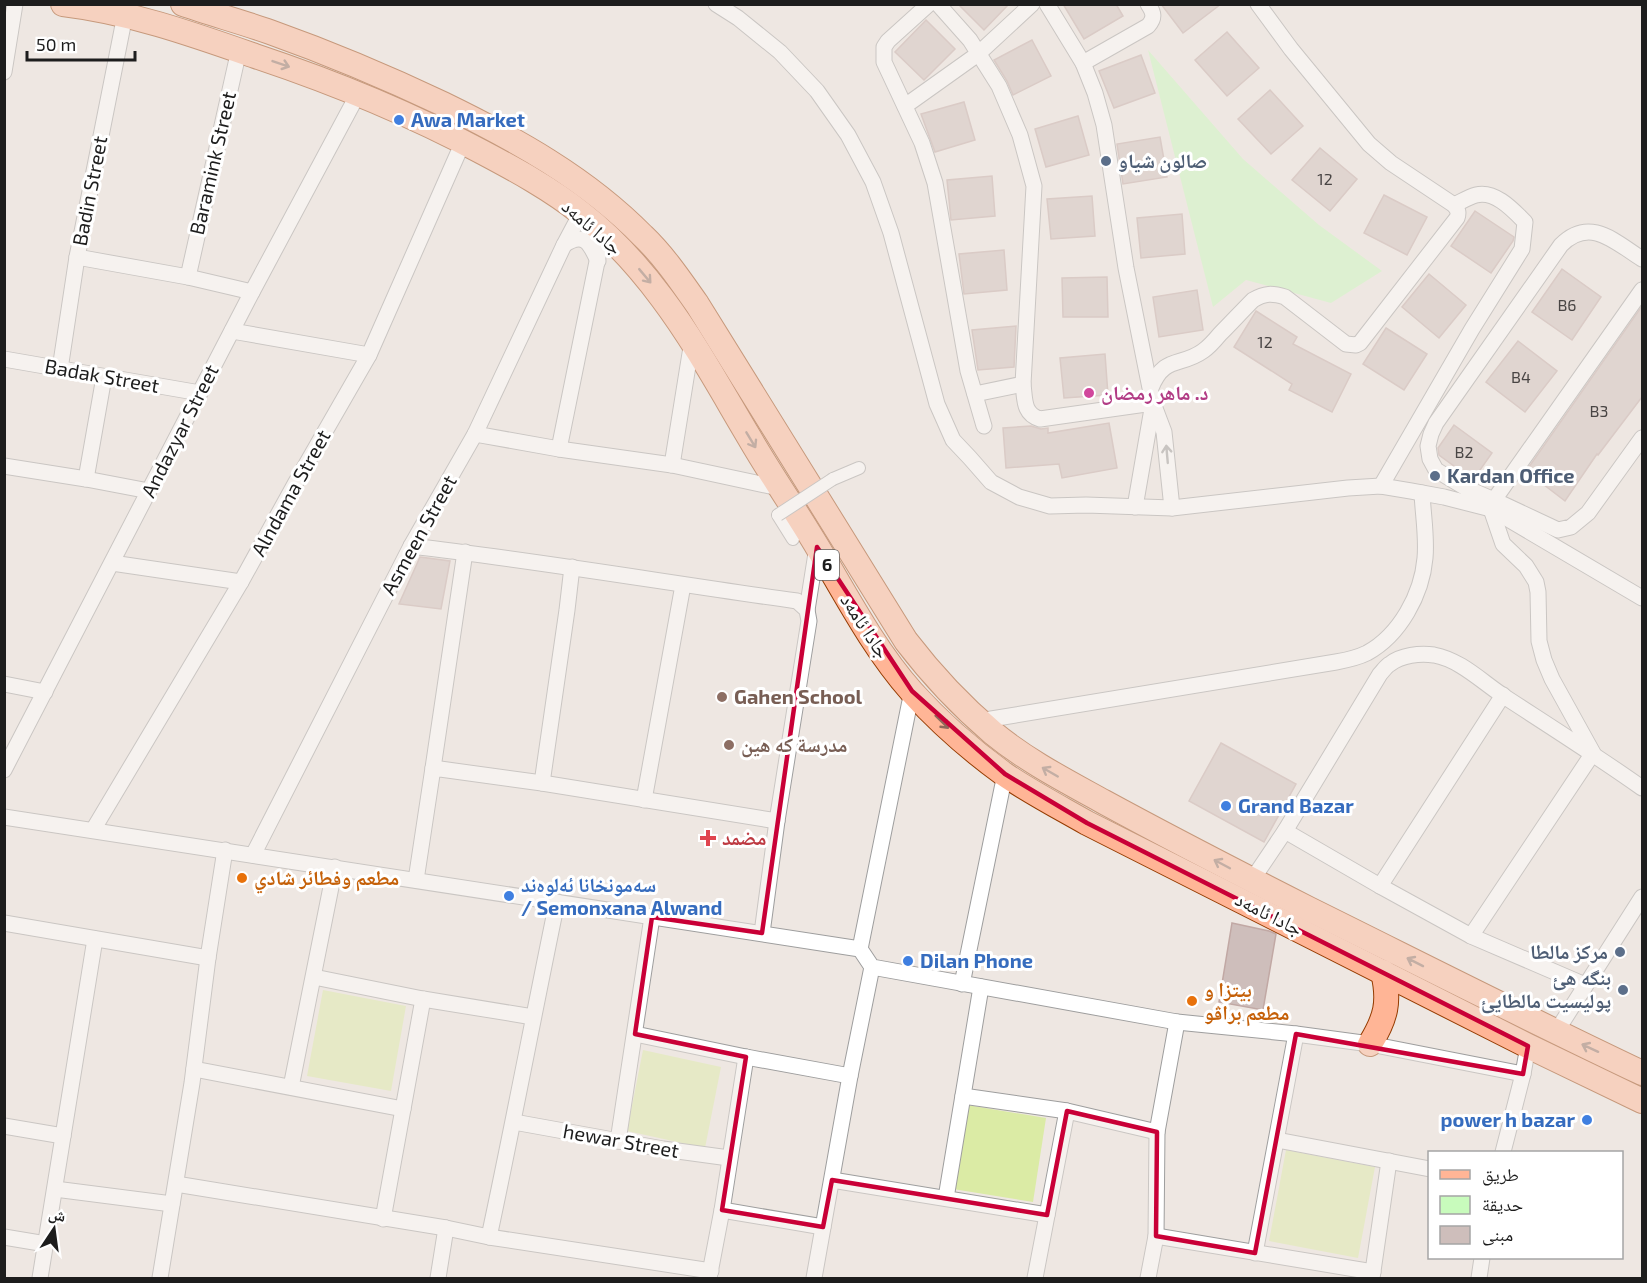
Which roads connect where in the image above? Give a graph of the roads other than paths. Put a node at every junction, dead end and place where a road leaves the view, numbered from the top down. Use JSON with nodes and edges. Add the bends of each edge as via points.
{"nodes":[{"id":1,"x":15,"y":4,"type":"edge"},
{"id":2,"x":63,"y":4,"type":"edge"},
{"id":3,"x":183,"y":4,"type":"edge"},
{"id":4,"x":716,"y":4,"type":"edge"},
{"id":5,"x":929,"y":4,"type":"edge"},
{"id":6,"x":938,"y":4,"type":"edge"},
{"id":7,"x":1032,"y":4,"type":"edge"},
{"id":8,"x":1047,"y":4,"type":"edge"},
{"id":9,"x":1148,"y":4,"type":"edge"},
{"id":10,"x":1258,"y":4,"type":"edge"},
{"id":11,"x":125,"y":15,"type":"junction"},
{"id":12,"x":238,"y":50,"type":"junction"},
{"id":13,"x":978,"y":54,"type":"junction"},
{"id":14,"x":1083,"y":63,"type":"junction"},
{"id":15,"x":4,"y":72,"type":"edge"},
{"id":16,"x":358,"y":94,"type":"junction"},
{"id":17,"x":905,"y":106,"type":"junction"},
{"id":18,"x":511,"y":138,"type":"junction"},
{"id":19,"x":464,"y":142,"type":"junction"},
{"id":20,"x":498,"y":160,"type":"junction"},
{"id":21,"x":549,"y":160,"type":"junction"},
{"id":22,"x":535,"y":182,"type":"junction"},
{"id":23,"x":1454,"y":205,"type":"junction"},
{"id":24,"x":581,"y":213,"type":"junction"},
{"id":25,"x":603,"y":232,"type":"junction"},
{"id":26,"x":564,"y":244,"type":"junction"},
{"id":27,"x":77,"y":257,"type":"junction"},
{"id":28,"x":1642,"y":259,"type":"edge"},
{"id":29,"x":598,"y":261,"type":"junction"},
{"id":30,"x":188,"y":277,"type":"junction"},
{"id":31,"x":1642,"y":290,"type":"edge"},
{"id":32,"x":252,"y":292,"type":"junction"},
{"id":33,"x":232,"y":331,"type":"junction"},
{"id":34,"x":692,"y":341,"type":"junction"},
{"id":35,"x":369,"y":355,"type":"junction"},
{"id":36,"x":4,"y":359,"type":"edge"},
{"id":37,"x":60,"y":369,"type":"junction"},
{"id":38,"x":104,"y":376,"type":"junction"},
{"id":39,"x":1023,"y":384,"type":"junction"},
{"id":40,"x":200,"y":393,"type":"junction"},
{"id":41,"x":975,"y":394,"type":"junction"},
{"id":42,"x":1152,"y":395,"type":"junction"},
{"id":43,"x":984,"y":426,"type":"dead end"},
{"id":44,"x":475,"y":434,"type":"junction"},
{"id":45,"x":1642,"y":438,"type":"edge"},
{"id":46,"x":559,"y":449,"type":"junction"},
{"id":47,"x":672,"y":465,"type":"junction"},
{"id":48,"x":4,"y":466,"type":"edge"},
{"id":49,"x":859,"y":468,"type":"dead end"},
{"id":50,"x":86,"y":479,"type":"junction"},
{"id":51,"x":1381,"y":486,"type":"junction"},
{"id":52,"x":779,"y":488,"type":"junction"},
{"id":53,"x":149,"y":491,"type":"junction"},
{"id":54,"x":1422,"y":494,"type":"junction"},
{"id":55,"x":1493,"y":504,"type":"junction"},
{"id":56,"x":1135,"y":507,"type":"junction"},
{"id":57,"x":1172,"y":508,"type":"junction"},
{"id":58,"x":793,"y":540,"type":"dead end"},
{"id":59,"x":411,"y":546,"type":"junction"},
{"id":60,"x":817,"y":547,"type":"junction"},
{"id":61,"x":465,"y":552,"type":"junction"},
{"id":62,"x":112,"y":562,"type":"junction"},
{"id":63,"x":572,"y":567,"type":"junction"},
{"id":64,"x":241,"y":582,"type":"junction"},
{"id":65,"x":683,"y":585,"type":"junction"},
{"id":66,"x":1642,"y":598,"type":"edge"},
{"id":67,"x":807,"y":610,"type":"junction"},
{"id":68,"x":4,"y":684,"type":"edge"},
{"id":69,"x":45,"y":692,"type":"junction"},
{"id":70,"x":912,"y":692,"type":"junction"},
{"id":71,"x":1503,"y":696,"type":"junction"},
{"id":72,"x":979,"y":720,"type":"junction"},
{"id":73,"x":1593,"y":753,"type":"junction"},
{"id":74,"x":433,"y":768,"type":"junction"},
{"id":75,"x":4,"y":770,"type":"edge"},
{"id":76,"x":1005,"y":774,"type":"junction"},
{"id":77,"x":542,"y":783,"type":"junction"},
{"id":78,"x":1642,"y":788,"type":"edge"},
{"id":79,"x":644,"y":800,"type":"junction"},
{"id":80,"x":4,"y":817,"type":"edge"},
{"id":81,"x":777,"y":821,"type":"junction"},
{"id":82,"x":93,"y":830,"type":"junction"},
{"id":83,"x":1285,"y":831,"type":"junction"},
{"id":84,"x":225,"y":850,"type":"junction"},
{"id":85,"x":253,"y":855,"type":"junction"},
{"id":86,"x":335,"y":867,"type":"junction"},
{"id":87,"x":416,"y":880,"type":"junction"},
{"id":88,"x":1252,"y":880,"type":"junction"},
{"id":89,"x":1380,"y":886,"type":"junction"},
{"id":90,"x":1642,"y":897,"type":"edge"},
{"id":91,"x":557,"y":902,"type":"junction"},
{"id":92,"x":652,"y":916,"type":"junction"},
{"id":93,"x":4,"y":924,"type":"edge"},
{"id":94,"x":762,"y":933,"type":"junction"},
{"id":95,"x":1471,"y":936,"type":"junction"},
{"id":96,"x":95,"y":939,"type":"junction"},
{"id":97,"x":860,"y":949,"type":"junction"},
{"id":98,"x":208,"y":957,"type":"junction"},
{"id":99,"x":872,"y":967,"type":"junction"},
{"id":100,"x":1383,"y":972,"type":"junction"},
{"id":101,"x":314,"y":977,"type":"junction"},
{"id":102,"x":962,"y":984,"type":"junction"},
{"id":103,"x":1585,"y":985,"type":"junction"},
{"id":104,"x":981,"y":987,"type":"junction"},
{"id":105,"x":423,"y":999,"type":"junction"},
{"id":106,"x":533,"y":1017,"type":"junction"},
{"id":107,"x":1177,"y":1022,"type":"junction"},
{"id":108,"x":1556,"y":1032,"type":"junction"},
{"id":109,"x":634,"y":1034,"type":"junction"},
{"id":110,"x":1296,"y":1034,"type":"junction"},
{"id":111,"x":1370,"y":1044,"type":"junction"},
{"id":112,"x":1528,"y":1046,"type":"junction"},
{"id":113,"x":746,"y":1057,"type":"junction"},
{"id":114,"x":194,"y":1069,"type":"junction"},
{"id":115,"x":1642,"y":1073,"type":"edge"},
{"id":116,"x":1523,"y":1074,"type":"junction"},
{"id":117,"x":850,"y":1076,"type":"junction"},
{"id":118,"x":291,"y":1087,"type":"junction"},
{"id":119,"x":963,"y":1096,"type":"junction"},
{"id":120,"x":1642,"y":1101,"type":"edge"},
{"id":121,"x":403,"y":1109,"type":"junction"},
{"id":122,"x":1067,"y":1112,"type":"junction"},
{"id":123,"x":514,"y":1122,"type":"junction"},
{"id":124,"x":4,"y":1126,"type":"edge"},
{"id":125,"x":1157,"y":1132,"type":"junction"},
{"id":126,"x":63,"y":1136,"type":"junction"},
{"id":127,"x":1276,"y":1140,"type":"junction"},
{"id":128,"x":618,"y":1141,"type":"junction"},
{"id":129,"x":1503,"y":1151,"type":"edge"},
{"id":130,"x":729,"y":1158,"type":"junction"},
{"id":131,"x":1389,"y":1161,"type":"junction"},
{"id":132,"x":1428,"y":1169,"type":"edge"},
{"id":133,"x":832,"y":1180,"type":"junction"},
{"id":134,"x":176,"y":1184,"type":"junction"},
{"id":135,"x":54,"y":1189,"type":"junction"},
{"id":136,"x":946,"y":1198,"type":"junction"},
{"id":137,"x":172,"y":1204,"type":"junction"},
{"id":138,"x":722,"y":1210,"type":"junction"},
{"id":139,"x":1047,"y":1215,"type":"junction"},
{"id":140,"x":383,"y":1219,"type":"junction"},
{"id":141,"x":823,"y":1227,"type":"junction"},
{"id":142,"x":446,"y":1228,"type":"junction"},
{"id":143,"x":1156,"y":1236,"type":"junction"},
{"id":144,"x":4,"y":1237,"type":"edge"},
{"id":145,"x":489,"y":1237,"type":"junction"},
{"id":146,"x":46,"y":1244,"type":"junction"},
{"id":147,"x":1255,"y":1253,"type":"junction"},
{"id":148,"x":1482,"y":1259,"type":"edge"},
{"id":149,"x":710,"y":1275,"type":"edge"},
{"id":150,"x":1373,"y":1275,"type":"edge"},
{"id":151,"x":40,"y":1278,"type":"edge"},
{"id":152,"x":160,"y":1278,"type":"edge"},
{"id":153,"x":438,"y":1278,"type":"edge"},
{"id":154,"x":814,"y":1278,"type":"edge"},
{"id":155,"x":1035,"y":1278,"type":"edge"},
{"id":156,"x":1148,"y":1278,"type":"edge"},
{"id":157,"x":1479,"y":1278,"type":"edge"}],
"edges":[{"from":1,"to":15,"type":"street"},
{"from":2,"to":11,"type":"main road","name":"جادا ئامەد","number":"6"},
{"from":3,"to":18,"type":"main road","name":"جادا ئامەد","number":"6","via":[[336,57]]},
{"from":4,"to":56,"type":"street","via":[[780,52],[817,91],[848,135],[873,182],[891,233],[937,404],[953,440],[991,482],[1019,497],[1050,506]]},
{"from":5,"to":17,"type":"street","via":[[884,46],[884,62]]},
{"from":6,"to":13,"type":"street"},
{"from":7,"to":13,"type":"street"},
{"from":8,"to":14,"type":"street"},
{"from":9,"to":14,"type":"street","via":[[1153,17],[1148,26]]},
{"from":10,"to":23,"type":"street","via":[[1369,144]]},
{"from":11,"to":12,"type":"main road","name":"جادا ئامەد","number":"6"},
{"from":11,"to":27,"type":"street","name":"Badin Street"},
{"from":12,"to":16,"type":"main road","name":"جادا ئامەد","number":"6","one_way":true},
{"from":12,"to":30,"type":"street","name":"Baramink Street"},
{"from":13,"to":17,"type":"street"},
{"from":13,"to":39,"type":"street","via":[[999,86],[1020,135],[1034,186]]},
{"from":14,"to":42,"type":"street","via":[[1104,125],[1126,268]]},
{"from":16,"to":19,"type":"main road","name":"جادا ئامەد","number":"6"},
{"from":16,"to":32,"type":"street","name":"Andazyar Street"},
{"from":17,"to":41,"type":"street","via":[[935,183]]},
{"from":18,"to":20,"type":"main road"},
{"from":18,"to":21,"type":"main road","name":"جادا ئامەد","number":"6"},
{"from":19,"to":20,"type":"main road","name":"جادا ئامەد","number":"6"},
{"from":19,"to":35,"type":"street","name":"Alndama Street"},
{"from":20,"to":22,"type":"main road","name":"جادا ئامەد","number":"6"},
{"from":21,"to":22,"type":"main road"},
{"from":21,"to":72,"type":"main road","name":"جادا ئامەد","number":"6","via":[[621,214],[672,267],[906,641]]},
{"from":22,"to":24,"type":"main road","name":"جادا ئامەد","number":"6"},
{"from":23,"to":42,"type":"street","via":[[1457,218],[1360,343],[1346,344],[1285,297],[1263,294],[1203,351],[1158,373]]},
{"from":23,"to":51,"type":"street","via":[[1478,195],[1492,196],[1512,208],[1525,222],[1522,249]]},
{"from":24,"to":25,"type":"main road","name":"جادا ئامەد","number":"6"},
{"from":24,"to":26,"type":"street","name":"Asmeen Street"},
{"from":25,"to":29,"type":"street"},
{"from":25,"to":34,"type":"main road","name":"جادا ئامەد","number":"6","one_way":true,"via":[[650,282]]},
{"from":26,"to":29,"type":"street","via":[[584,240]]},
{"from":26,"to":44,"type":"street","name":"Asmeen Street"},
{"from":27,"to":30,"type":"street"},
{"from":27,"to":37,"type":"street","name":"Badin Street"},
{"from":28,"to":55,"type":"street","via":[[1599,232],[1569,237],[1436,423],[1428,446],[1436,470]]},
{"from":29,"to":46,"type":"street"},
{"from":30,"to":32,"type":"street"},
{"from":31,"to":55,"type":"street"},
{"from":32,"to":33,"type":"street","name":"Andazyar Street"},
{"from":33,"to":35,"type":"street"},
{"from":33,"to":40,"type":"street","name":"Andazyar Street"},
{"from":34,"to":47,"type":"street"},
{"from":34,"to":52,"type":"main road","name":"جادا ئامەد","number":"6","one_way":true},
{"from":35,"to":64,"type":"street","name":"Alndama Street"},
{"from":36,"to":37,"type":"street","name":"Badak Street"},
{"from":37,"to":38,"type":"street","name":"Badak Street"},
{"from":38,"to":40,"type":"street","name":"Badak Street"},
{"from":38,"to":50,"type":"street"},
{"from":39,"to":41,"type":"street"},
{"from":39,"to":42,"type":"street","via":[[1026,409],[1040,419]]},
{"from":40,"to":53,"type":"street","name":"Andazyar Street"},
{"from":41,"to":43,"type":"street"},
{"from":42,"to":56,"type":"street"},
{"from":57,"to":42,"type":"street","one_way":true,"via":[[1166,442]]},
{"from":44,"to":46,"type":"street"},
{"from":44,"to":59,"type":"street","name":"Asmeen Street"},
{"from":45,"to":55,"type":"street","via":[[1588,513],[1571,527],[1558,530]]},
{"from":46,"to":47,"type":"street"},
{"from":47,"to":52,"type":"street"},
{"from":48,"to":50,"type":"street"},
{"from":49,"to":58,"type":"street","bridge":true,"via":[[833,479],[778,514]]},
{"from":50,"to":53,"type":"street"},
{"from":51,"to":54,"type":"street"},
{"from":51,"to":57,"type":"street","via":[[1314,490]]},
{"from":52,"to":60,"type":"main road","name":"جادا ئامەد","number":"6"},
{"from":53,"to":62,"type":"street","name":"Andazyar Street"},
{"from":54,"to":55,"type":"street"},
{"from":54,"to":72,"type":"street","via":[[1425,557],[1418,590],[1394,629],[1368,652],[1336,663]]},
{"from":55,"to":66,"type":"street"},
{"from":55,"to":73,"type":"street","via":[[1503,544],[1536,582],[1544,660]]},
{"from":56,"to":57,"type":"street"},
{"from":59,"to":61,"type":"street"},
{"from":59,"to":85,"type":"street","name":"Asmeen Street"},
{"from":60,"to":67,"type":"street"},
{"from":60,"to":70,"type":"main road","name":"جادا ئامەد","number":"6"},
{"from":61,"to":63,"type":"street"},
{"from":61,"to":74,"type":"street"},
{"from":62,"to":64,"type":"street"},
{"from":62,"to":69,"type":"street","name":"Andazyar Street"},
{"from":63,"to":65,"type":"street"},
{"from":63,"to":77,"type":"street"},
{"from":64,"to":82,"type":"street","name":"Alndama Street"},
{"from":65,"to":67,"type":"street","via":[[797,602]]},
{"from":65,"to":79,"type":"street"},
{"from":67,"to":81,"type":"street","via":[[809,621]]},
{"from":68,"to":69,"type":"street"},
{"from":69,"to":75,"type":"street","name":"Andazyar Street"},
{"from":70,"to":76,"type":"main road","name":"جادا ئامەد","number":"6","one_way":true,"via":[[967,745]]},
{"from":70,"to":97,"type":"street"},
{"from":71,"to":73,"type":"street"},
{"from":71,"to":83,"type":"street","via":[[1446,658],[1418,655],[1390,664],[1380,674]]},
{"from":71,"to":89,"type":"street"},
{"from":88,"to":72,"type":"main road","name":"جادا ئامەد","number":"6","one_way":true,"via":[[1046,769]]},
{"from":73,"to":78,"type":"street"},
{"from":73,"to":95,"type":"street"},
{"from":74,"to":77,"type":"street"},
{"from":74,"to":87,"type":"street"},
{"from":76,"to":100,"type":"main road","name":"جادا ئامەد","number":"6","via":[[1087,823]]},
{"from":76,"to":102,"type":"street"},
{"from":77,"to":79,"type":"street"},
{"from":79,"to":81,"type":"street"},
{"from":80,"to":82,"type":"street"},
{"from":81,"to":94,"type":"street"},
{"from":82,"to":84,"type":"street"},
{"from":83,"to":88,"type":"street"},
{"from":83,"to":89,"type":"street"},
{"from":84,"to":85,"type":"street"},
{"from":84,"to":98,"type":"street"},
{"from":85,"to":86,"type":"street"},
{"from":86,"to":87,"type":"street"},
{"from":86,"to":101,"type":"street"},
{"from":87,"to":91,"type":"street"},
{"from":108,"to":88,"type":"main road","name":"جادا ئامەد","number":"6","one_way":true},
{"from":89,"to":95,"type":"street"},
{"from":90,"to":103,"type":"street"},
{"from":91,"to":92,"type":"street"},
{"from":91,"to":106,"type":"street"},
{"from":92,"to":94,"type":"street"},
{"from":92,"to":109,"type":"street"},
{"from":93,"to":96,"type":"street"},
{"from":94,"to":97,"type":"street"},
{"from":95,"to":103,"type":"street"},
{"from":96,"to":98,"type":"street"},
{"from":96,"to":126,"type":"street"},
{"from":97,"to":99,"type":"street"},
{"from":98,"to":114,"type":"street"},
{"from":99,"to":102,"type":"street"},
{"from":99,"to":117,"type":"street"},
{"from":100,"to":111,"type":"main road","via":[[1386,1009]]},
{"from":100,"to":112,"type":"main road","name":"جادا ئامەد","number":"6"},
{"from":101,"to":105,"type":"street"},
{"from":101,"to":118,"type":"street"},
{"from":102,"to":104,"type":"street"},
{"from":103,"to":108,"type":"street"},
{"from":104,"to":107,"type":"street"},
{"from":104,"to":119,"type":"street"},
{"from":105,"to":106,"type":"street"},
{"from":105,"to":121,"type":"street"},
{"from":106,"to":123,"type":"street"},
{"from":107,"to":110,"type":"street"},
{"from":107,"to":125,"type":"street"},
{"from":115,"to":108,"type":"main road","name":"جادا ئامەد","number":"6","one_way":true},
{"from":109,"to":113,"type":"street"},
{"from":109,"to":128,"type":"street"},
{"from":110,"to":111,"type":"street"},
{"from":110,"to":127,"type":"street"},
{"from":111,"to":116,"type":"street"},
{"from":112,"to":116,"type":"street"},
{"from":112,"to":120,"type":"main road","name":"جادا ئامەد","number":"6"},
{"from":113,"to":117,"type":"street"},
{"from":113,"to":130,"type":"street"},
{"from":114,"to":118,"type":"street"},
{"from":114,"to":134,"type":"street"},
{"from":116,"to":129,"type":"street"},
{"from":117,"to":133,"type":"street"},
{"from":118,"to":121,"type":"street"},
{"from":119,"to":122,"type":"street"},
{"from":119,"to":136,"type":"street"},
{"from":121,"to":140,"type":"street"},
{"from":122,"to":125,"type":"street"},
{"from":122,"to":139,"type":"street"},
{"from":123,"to":128,"type":"street","name":"hewar Street"},
{"from":123,"to":145,"type":"street"},
{"from":124,"to":126,"type":"street"},
{"from":125,"to":143,"type":"street"},
{"from":126,"to":135,"type":"street"},
{"from":127,"to":131,"type":"street"},
{"from":127,"to":147,"type":"street"},
{"from":128,"to":130,"type":"street","name":"hewar Street"},
{"from":130,"to":138,"type":"street"},
{"from":131,"to":132,"type":"street"},
{"from":131,"to":150,"type":"street"},
{"from":133,"to":136,"type":"street"},
{"from":133,"to":141,"type":"street"},
{"from":134,"to":137,"type":"street"},
{"from":134,"to":140,"type":"street"},
{"from":135,"to":137,"type":"street"},
{"from":135,"to":146,"type":"street"},
{"from":136,"to":139,"type":"street"},
{"from":137,"to":152,"type":"street"},
{"from":138,"to":141,"type":"street"},
{"from":138,"to":149,"type":"street"},
{"from":139,"to":155,"type":"street"},
{"from":140,"to":142,"type":"street"},
{"from":141,"to":154,"type":"street"},
{"from":142,"to":145,"type":"street"},
{"from":142,"to":153,"type":"street"},
{"from":143,"to":147,"type":"street"},
{"from":143,"to":156,"type":"street"},
{"from":144,"to":146,"type":"street"},
{"from":145,"to":149,"type":"street"},
{"from":146,"to":151,"type":"street"},
{"from":147,"to":150,"type":"street"},
{"from":148,"to":157,"type":"street"}]}
